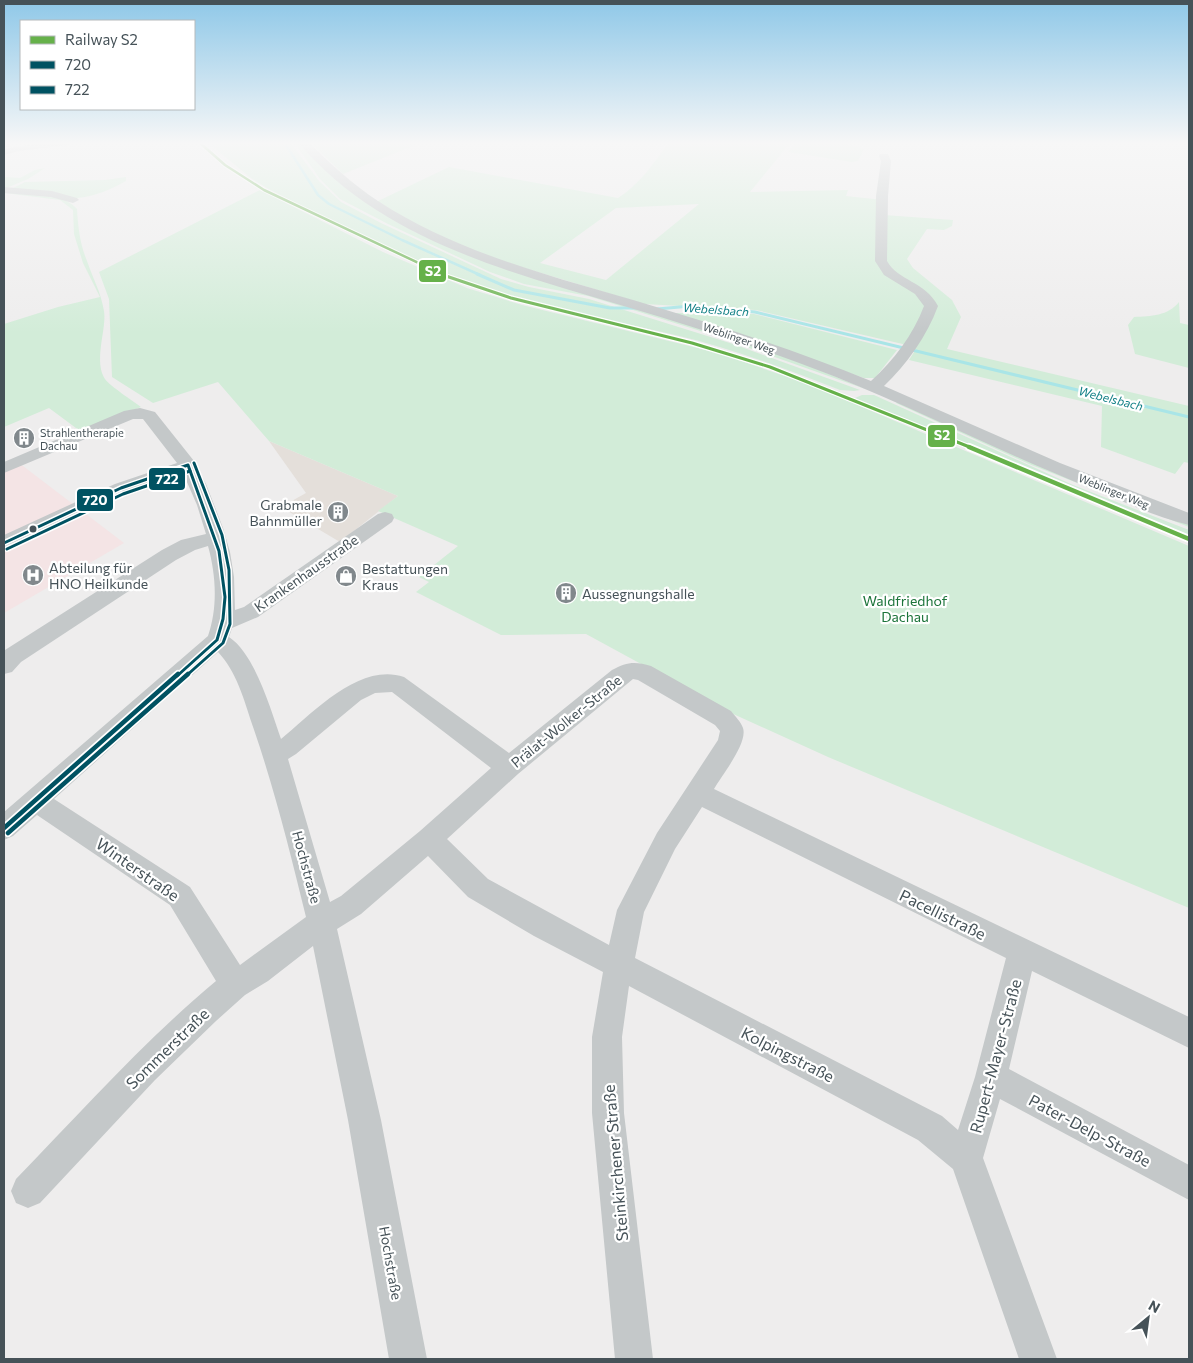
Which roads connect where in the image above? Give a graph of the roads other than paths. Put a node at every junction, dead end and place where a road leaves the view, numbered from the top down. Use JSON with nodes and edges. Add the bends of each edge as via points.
{"nodes":[{"id":1,"x":378,"y":206,"type":"edge"},
{"id":2,"x":882,"y":206,"type":"edge"},
{"id":3,"x":874,"y":387,"type":"junction"},
{"id":4,"x":188,"y":465,"type":"junction"},
{"id":5,"x":4,"y":468,"type":"edge"},
{"id":6,"x":386,"y":518,"type":"dead end"},
{"id":7,"x":1189,"y":520,"type":"edge"},
{"id":8,"x":216,"y":537,"type":"junction"},
{"id":9,"x":4,"y":543,"type":"edge"},
{"id":10,"x":220,"y":631,"type":"junction"},
{"id":11,"x":4,"y":666,"type":"edge"},
{"id":12,"x":275,"y":754,"type":"junction"},
{"id":13,"x":509,"y":767,"type":"junction"},
{"id":14,"x":698,"y":793,"type":"junction"},
{"id":15,"x":34,"y":800,"type":"junction"},
{"id":16,"x":4,"y":828,"type":"edge"},
{"id":17,"x":429,"y":838,"type":"junction"},
{"id":18,"x":322,"y":922,"type":"junction"},
{"id":19,"x":1022,"y":953,"type":"junction"},
{"id":20,"x":619,"y":966,"type":"junction"},
{"id":21,"x":236,"y":985,"type":"junction"},
{"id":22,"x":1189,"y":1033,"type":"edge"},
{"id":23,"x":991,"y":1077,"type":"junction"},
{"id":24,"x":966,"y":1158,"type":"junction"},
{"id":25,"x":1189,"y":1183,"type":"edge"},
{"id":26,"x":28,"y":1191,"type":"dead end"},
{"id":27,"x":408,"y":1359,"type":"edge"},
{"id":28,"x":634,"y":1359,"type":"edge"},
{"id":29,"x":1038,"y":1359,"type":"edge"}],
"edges":[{"from":1,"to":3,"type":"street","name":"Weblinger Weg","via":[[406,224],[510,268],[720,331]]},
{"from":2,"to":3,"type":"street","via":[[883,266],[926,296],[931,306],[907,349]]},
{"from":3,"to":7,"type":"street","name":"Weblinger Weg","via":[[1034,458]]},
{"from":4,"to":5,"type":"street","via":[[149,415],[140,413],[130,414]]},
{"from":4,"to":8,"type":"street"},
{"from":4,"to":9,"type":"street","via":[[121,488]]},
{"from":6,"to":10,"type":"street","name":"Krankenhausstraße"},
{"from":8,"to":10,"type":"street","via":[[223,571]]},
{"from":8,"to":11,"type":"street","via":[[169,555],[13,656]]},
{"from":10,"to":12,"type":"street","name":"Hochstraße","via":[[223,643],[235,655],[251,690]]},
{"from":10,"to":15,"type":"street","name":"Krankenhausstraße"},
{"from":12,"to":13,"type":"street","via":[[353,694],[372,684],[396,683]]},
{"from":12,"to":18,"type":"street","name":"Hochstraße"},
{"from":13,"to":14,"type":"street","name":"Prälat-Wolker-Straße","via":[[630,670],[643,672],[723,718],[732,729],[730,742]]},
{"from":13,"to":17,"type":"street","name":"Prälat-Wolker-Straße"},
{"from":14,"to":19,"type":"street","name":"Pacellistraße"},
{"from":14,"to":20,"type":"street","name":"Prälat-Wolker-Straße","via":[[666,841],[631,910]]},
{"from":15,"to":16,"type":"street","name":"Krankenhausstraße"},
{"from":15,"to":21,"type":"street","name":"Winterstraße","via":[[180,896]]},
{"from":17,"to":18,"type":"street","name":"Prälat-Wolker-Straße","via":[[350,905]]},
{"from":17,"to":20,"type":"street","name":"Kolpingstraße","via":[[478,888]]},
{"from":18,"to":21,"type":"street","name":"Sommerstraße"},
{"from":18,"to":27,"type":"street","name":"Hochstraße","via":[[346,1023]]},
{"from":19,"to":22,"type":"street","name":"Pacellistraße"},
{"from":19,"to":23,"type":"street","name":"Rupert-Mayer-Straße"},
{"from":20,"to":24,"type":"street","name":"Kolpingstraße","via":[[930,1128]]},
{"from":20,"to":28,"type":"street","name":"Steinkirchener Straße","via":[[607,1037],[608,1113]]},
{"from":21,"to":26,"type":"street","name":"Sommerstraße","via":[[144,1069]]},
{"from":23,"to":24,"type":"street","name":"Rupert-Mayer-Straße"},
{"from":23,"to":25,"type":"street","name":"Pater-Delp-Straße"},
{"from":24,"to":29,"type":"street"}]}
